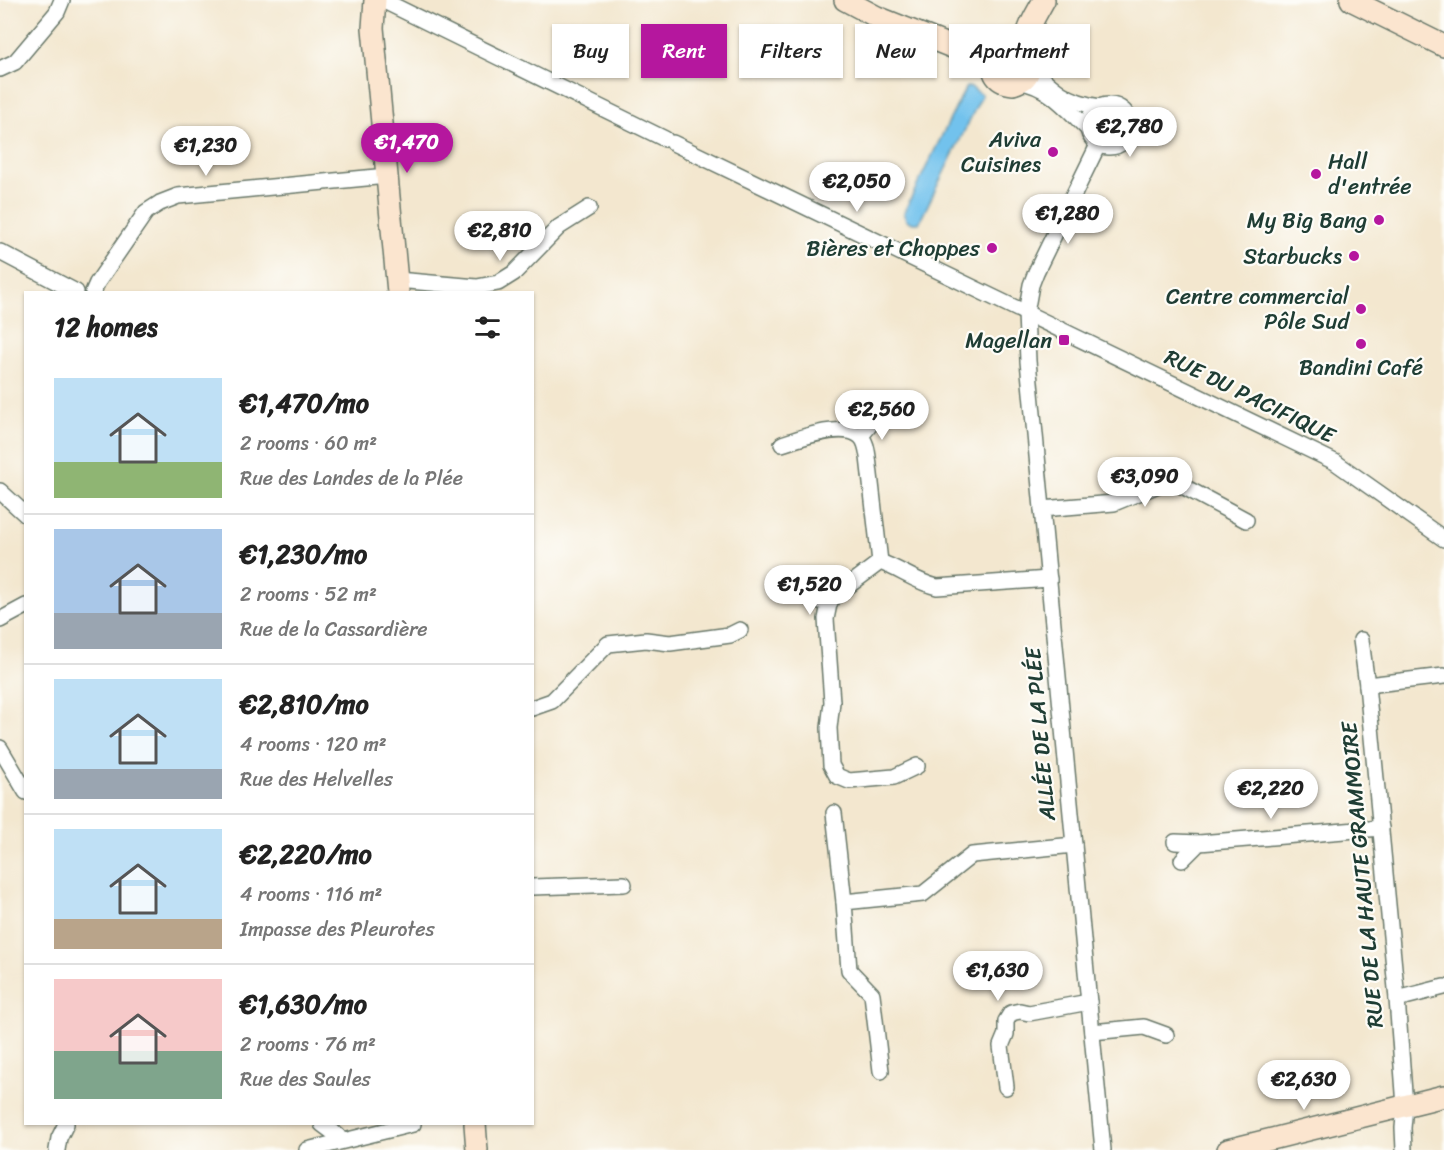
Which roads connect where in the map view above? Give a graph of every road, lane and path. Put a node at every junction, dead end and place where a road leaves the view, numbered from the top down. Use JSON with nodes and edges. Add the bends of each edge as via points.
{"nodes":[{"id":1,"x":62,"y":0,"type":"edge"},
{"id":2,"x":375,"y":0,"type":"edge"},
{"id":3,"x":382,"y":0,"type":"edge"},
{"id":4,"x":845,"y":0,"type":"edge"},
{"id":5,"x":1044,"y":0,"type":"edge"},
{"id":6,"x":1351,"y":0,"type":"edge"},
{"id":7,"x":1037,"y":24,"type":"edge"},
{"id":8,"x":949,"y":46,"type":"edge"},
{"id":9,"x":1444,"y":46,"type":"edge"},
{"id":10,"x":0,"y":69,"type":"edge"},
{"id":11,"x":997,"y":78,"type":"edge"},
{"id":12,"x":1017,"y":78,"type":"edge"},
{"id":13,"x":1034,"y":78,"type":"edge"},
{"id":14,"x":1043,"y":78,"type":"edge"},
{"id":15,"x":1100,"y":106,"type":"junction"},
{"id":16,"x":1088,"y":129,"type":"junction"},
{"id":17,"x":1098,"y":145,"type":"junction"},
{"id":18,"x":387,"y":176,"type":"junction"},
{"id":19,"x":589,"y":207,"type":"dead end"},
{"id":20,"x":0,"y":252,"type":"edge"},
{"id":21,"x":398,"y":286,"type":"edge"},
{"id":22,"x":74,"y":291,"type":"edge"},
{"id":23,"x":93,"y":291,"type":"edge"},
{"id":24,"x":1026,"y":313,"type":"junction"},
{"id":25,"x":880,"y":411,"type":"dead end"},
{"id":26,"x":861,"y":436,"type":"junction"},
{"id":27,"x":782,"y":444,"type":"dead end"},
{"id":28,"x":0,"y":491,"type":"edge"},
{"id":29,"x":1042,"y":509,"type":"junction"},
{"id":30,"x":24,"y":513,"type":"edge"},
{"id":31,"x":1246,"y":520,"type":"dead end"},
{"id":32,"x":1444,"y":539,"type":"edge"},
{"id":33,"x":880,"y":562,"type":"junction"},
{"id":34,"x":1049,"y":579,"type":"junction"},
{"id":35,"x":799,"y":594,"type":"dead end"},
{"id":36,"x":829,"y":604,"type":"junction"},
{"id":37,"x":24,"y":607,"type":"edge"},
{"id":38,"x":0,"y":620,"type":"edge"},
{"id":39,"x":740,"y":630,"type":"dead end"},
{"id":40,"x":1361,"y":640,"type":"dead end"},
{"id":41,"x":1444,"y":676,"type":"edge"},
{"id":42,"x":1367,"y":685,"type":"junction"},
{"id":43,"x":534,"y":707,"type":"edge"},
{"id":44,"x":0,"y":748,"type":"edge"},
{"id":45,"x":917,"y":766,"type":"dead end"},
{"id":46,"x":24,"y":789,"type":"edge"},
{"id":47,"x":834,"y":813,"type":"dead end"},
{"id":48,"x":1381,"y":828,"type":"junction"},
{"id":49,"x":1175,"y":842,"type":"dead end"},
{"id":50,"x":1199,"y":843,"type":"junction"},
{"id":51,"x":1074,"y":845,"type":"junction"},
{"id":52,"x":1182,"y":860,"type":"dead end"},
{"id":53,"x":624,"y":884,"type":"dead end"},
{"id":54,"x":534,"y":887,"type":"edge"},
{"id":55,"x":844,"y":902,"type":"junction"},
{"id":56,"x":1444,"y":987,"type":"edge"},
{"id":57,"x":1398,"y":999,"type":"junction"},
{"id":58,"x":1089,"y":1002,"type":"junction"},
{"id":59,"x":1092,"y":1032,"type":"junction"},
{"id":60,"x":1166,"y":1035,"type":"dead end"},
{"id":61,"x":881,"y":1071,"type":"dead end"},
{"id":62,"x":1006,"y":1087,"type":"dead end"},
{"id":63,"x":1444,"y":1096,"type":"edge"},
{"id":64,"x":1405,"y":1106,"type":"junction"},
{"id":65,"x":66,"y":1125,"type":"edge"},
{"id":66,"x":323,"y":1125,"type":"edge"},
{"id":67,"x":410,"y":1125,"type":"edge"},
{"id":68,"x":475,"y":1125,"type":"edge"},
{"id":69,"x":341,"y":1141,"type":"junction"},
{"id":70,"x":360,"y":1143,"type":"edge"},
{"id":71,"x":57,"y":1150,"type":"edge"},
{"id":72,"x":307,"y":1150,"type":"edge"},
{"id":73,"x":477,"y":1150,"type":"edge"},
{"id":74,"x":1103,"y":1150,"type":"edge"},
{"id":75,"x":1228,"y":1150,"type":"edge"},
{"id":76,"x":1404,"y":1150,"type":"edge"}],
"edges":[{"from":1,"to":10,"type":"street","via":[[57,12],[15,62]]},
{"from":2,"to":18,"type":"street","via":[[373,28]]},
{"from":3,"to":24,"type":"street","name":"RUE DU PACIFIQUE"},
{"from":4,"to":8,"type":"street"},
{"from":5,"to":7,"type":"street"},
{"from":6,"to":9,"type":"street"},
{"from":11,"to":12,"type":"street","via":[[1014,84]]},
{"from":13,"to":16,"type":"street","via":[[1039,88]]},
{"from":14,"to":15,"type":"street","via":[[1071,100]]},
{"from":15,"to":16,"type":"street","via":[[1090,116]]},
{"from":15,"to":17,"type":"street","via":[[1121,108],[1131,123],[1121,144]]},
{"from":16,"to":17,"type":"street"},
{"from":17,"to":24,"type":"street","name":"ALLÉE DE LA PLÉE","via":[[1036,272]]},
{"from":18,"to":21,"type":"street"},
{"from":18,"to":23,"type":"street","via":[[178,196],[160,203],[146,212]]},
{"from":19,"to":21,"type":"street","via":[[559,227],[514,273],[498,283]]},
{"from":20,"to":22,"type":"street"},
{"from":24,"to":29,"type":"street","name":"ALLÉE DE LA PLÉE"},
{"from":24,"to":32,"type":"street","name":"RUE DU PACIFIQUE","via":[[1335,462]]},
{"from":25,"to":26,"type":"street"},
{"from":26,"to":27,"type":"street","via":[[850,431],[816,433]]},
{"from":26,"to":33,"type":"street","via":[[868,457]]},
{"from":28,"to":30,"type":"street"},
{"from":29,"to":31,"type":"street","via":[[1114,503],[1175,482]]},
{"from":29,"to":34,"type":"street","name":"ALLÉE DE LA PLÉE"},
{"from":33,"to":34,"type":"street","via":[[937,587]]},
{"from":33,"to":36,"type":"street","via":[[836,594]]},
{"from":34,"to":51,"type":"street","name":"ALLÉE DE LA PLÉE"},
{"from":35,"to":36,"type":"street"},
{"from":36,"to":45,"type":"street","via":[[826,619],[832,702],[831,765],[837,776],[849,781],[894,777]]},
{"from":37,"to":38,"type":"street"},
{"from":39,"to":43,"type":"street","via":[[730,635],[670,643],[646,640],[608,644],[552,701]]},
{"from":40,"to":42,"type":"street","name":"RUE DE LA HAUTE GRAMMOIRE"},
{"from":41,"to":42,"type":"street"},
{"from":42,"to":48,"type":"street","name":"RUE DE LA HAUTE GRAMMOIRE"},
{"from":44,"to":46,"type":"street"},
{"from":47,"to":55,"type":"street"},
{"from":48,"to":50,"type":"street"},
{"from":48,"to":57,"type":"street","name":"RUE DE LA HAUTE GRAMMOIRE"},
{"from":49,"to":50,"type":"street"},
{"from":50,"to":52,"type":"street"},
{"from":51,"to":55,"type":"street","via":[[972,855],[923,894]]},
{"from":51,"to":58,"type":"street","name":"ALLÉE DE LA PLÉE"},
{"from":53,"to":54,"type":"street"},
{"from":55,"to":61,"type":"street","via":[[849,970],[872,994]]},
{"from":56,"to":57,"type":"street"},
{"from":57,"to":64,"type":"street","name":"RUE DE LA HAUTE GRAMMOIRE"},
{"from":58,"to":59,"type":"street","name":"ALLÉE DE LA PLÉE"},
{"from":58,"to":62,"type":"street","via":[[1011,1013],[1001,1046]]},
{"from":59,"to":60,"type":"street","via":[[1144,1028]]},
{"from":59,"to":74,"type":"street","name":"ALLÉE DE LA PLÉE"},
{"from":63,"to":64,"type":"street"},
{"from":64,"to":75,"type":"street"},
{"from":64,"to":76,"type":"street","name":"RUE DE LA HAUTE GRAMMOIRE"},
{"from":65,"to":71,"type":"street"},
{"from":66,"to":69,"type":"street"},
{"from":67,"to":70,"type":"street"},
{"from":68,"to":73,"type":"street"},
{"from":69,"to":70,"type":"street"},
{"from":69,"to":72,"type":"street"}]}
